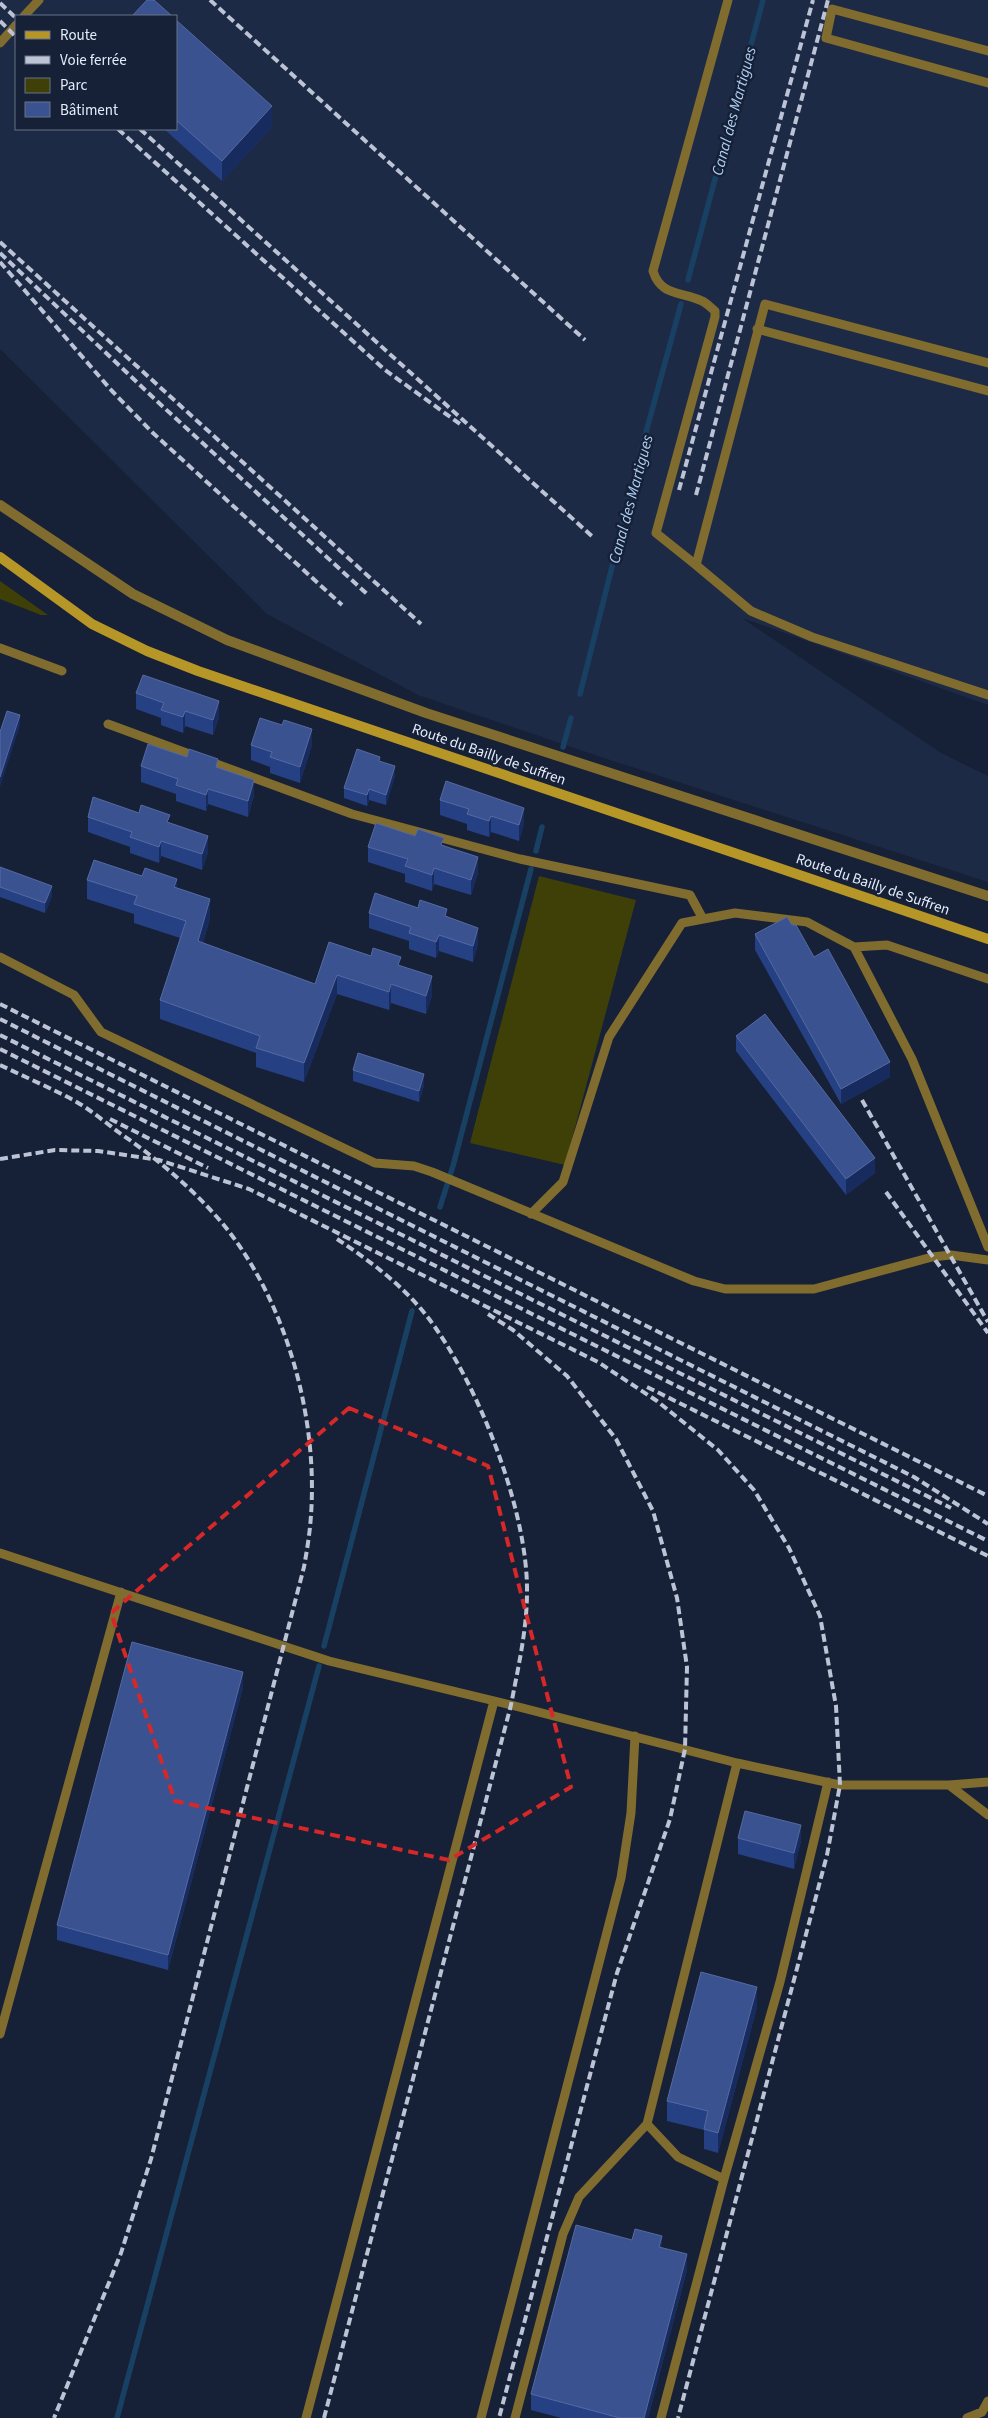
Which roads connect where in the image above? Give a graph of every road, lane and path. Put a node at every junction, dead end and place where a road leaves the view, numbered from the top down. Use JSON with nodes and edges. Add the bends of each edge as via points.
{"nodes":[{"id":1,"x":39,"y":0,"type":"edge"},
{"id":2,"x":728,"y":0,"type":"edge"},
{"id":3,"x":834,"y":5,"type":"edge"},
{"id":4,"x":25,"y":15,"type":"edge"},
{"id":5,"x":15,"y":26,"type":"edge"},
{"id":6,"x":0,"y":44,"type":"edge"},
{"id":7,"x":988,"y":51,"type":"edge"},
{"id":8,"x":988,"y":83,"type":"edge"},
{"id":9,"x":757,"y":329,"type":"junction"},
{"id":10,"x":988,"y":362,"type":"edge"},
{"id":11,"x":988,"y":390,"type":"edge"},
{"id":12,"x":0,"y":505,"type":"edge"},
{"id":13,"x":0,"y":557,"type":"edge"},
{"id":14,"x":696,"y":565,"type":"junction"},
{"id":15,"x":0,"y":648,"type":"edge"},
{"id":16,"x":62,"y":670,"type":"dead end"},
{"id":17,"x":988,"y":696,"type":"edge"},
{"id":18,"x":108,"y":724,"type":"dead end"},
{"id":19,"x":988,"y":896,"type":"edge"},
{"id":20,"x":703,"y":919,"type":"junction"},
{"id":21,"x":988,"y":939,"type":"edge"},
{"id":22,"x":854,"y":948,"type":"junction"},
{"id":23,"x":0,"y":957,"type":"edge"},
{"id":24,"x":988,"y":979,"type":"edge"},
{"id":25,"x":531,"y":1214,"type":"junction"},
{"id":26,"x":988,"y":1247,"type":"edge"},
{"id":27,"x":988,"y":1260,"type":"edge"},
{"id":28,"x":0,"y":1553,"type":"edge"},
{"id":29,"x":122,"y":1592,"type":"junction"},
{"id":30,"x":494,"y":1701,"type":"junction"},
{"id":31,"x":635,"y":1736,"type":"junction"},
{"id":32,"x":737,"y":1763,"type":"junction"},
{"id":33,"x":828,"y":1782,"type":"junction"},
{"id":34,"x":988,"y":1782,"type":"edge"},
{"id":35,"x":949,"y":1785,"type":"junction"},
{"id":36,"x":988,"y":1815,"type":"edge"},
{"id":37,"x":0,"y":2034,"type":"edge"},
{"id":38,"x":647,"y":2124,"type":"junction"},
{"id":39,"x":724,"y":2179,"type":"junction"},
{"id":40,"x":988,"y":2401,"type":"edge"},
{"id":41,"x":982,"y":2415,"type":"edge"},
{"id":42,"x":306,"y":2418,"type":"edge"},
{"id":43,"x":481,"y":2418,"type":"edge"},
{"id":44,"x":515,"y":2418,"type":"edge"},
{"id":45,"x":662,"y":2418,"type":"edge"},
{"id":46,"x":967,"y":2418,"type":"edge"}],
"edges":[{"from":1,"to":4,"type":"lane"},
{"from":2,"to":14,"type":"lane","via":[[653,272],[656,282],[667,290],[702,301],[715,311],[716,317],[656,533]]},
{"from":3,"to":7,"type":"lane"},
{"from":3,"to":8,"type":"lane","via":[[826,38]]},
{"from":5,"to":6,"type":"lane"},
{"from":9,"to":10,"type":"lane","via":[[765,304]]},
{"from":9,"to":11,"type":"lane"},
{"from":9,"to":14,"type":"lane"},
{"from":12,"to":19,"type":"street","via":[[133,594],[227,640],[426,713]]},
{"from":13,"to":21,"type":"main road","name":"Route du Bailly de Suffren","via":[[92,624],[147,651]]},
{"from":14,"to":17,"type":"lane","via":[[751,611],[812,637]]},
{"from":15,"to":16,"type":"lane"},
{"from":18,"to":20,"type":"lane","via":[[352,814],[520,859],[690,894]]},
{"from":20,"to":22,"type":"lane","via":[[735,913],[807,922]]},
{"from":20,"to":25,"type":"lane","via":[[682,924],[609,1037],[564,1182]]},
{"from":22,"to":24,"type":"lane","via":[[887,945]]},
{"from":22,"to":26,"type":"lane","via":[[912,1059]]},
{"from":23,"to":25,"type":"lane","via":[[74,995],[101,1032],[375,1164],[414,1166]]},
{"from":25,"to":27,"type":"lane","via":[[694,1281],[725,1288],[814,1288],[932,1257],[951,1255]]},
{"from":28,"to":29,"type":"lane"},
{"from":29,"to":30,"type":"lane","via":[[329,1661]]},
{"from":29,"to":37,"type":"lane"},
{"from":30,"to":31,"type":"lane"},
{"from":30,"to":42,"type":"lane"},
{"from":31,"to":32,"type":"lane"},
{"from":31,"to":43,"type":"lane","via":[[631,1813],[621,1878]]},
{"from":32,"to":33,"type":"lane"},
{"from":32,"to":38,"type":"lane"},
{"from":33,"to":35,"type":"lane","via":[[840,1785]]},
{"from":33,"to":39,"type":"lane","via":[[780,1982]]},
{"from":34,"to":35,"type":"lane"},
{"from":35,"to":36,"type":"lane"},
{"from":38,"to":39,"type":"lane","via":[[678,2157]]},
{"from":38,"to":44,"type":"lane","via":[[579,2197],[563,2234]]},
{"from":39,"to":45,"type":"lane"},
{"from":40,"to":41,"type":"lane"},
{"from":41,"to":46,"type":"lane"}]}
